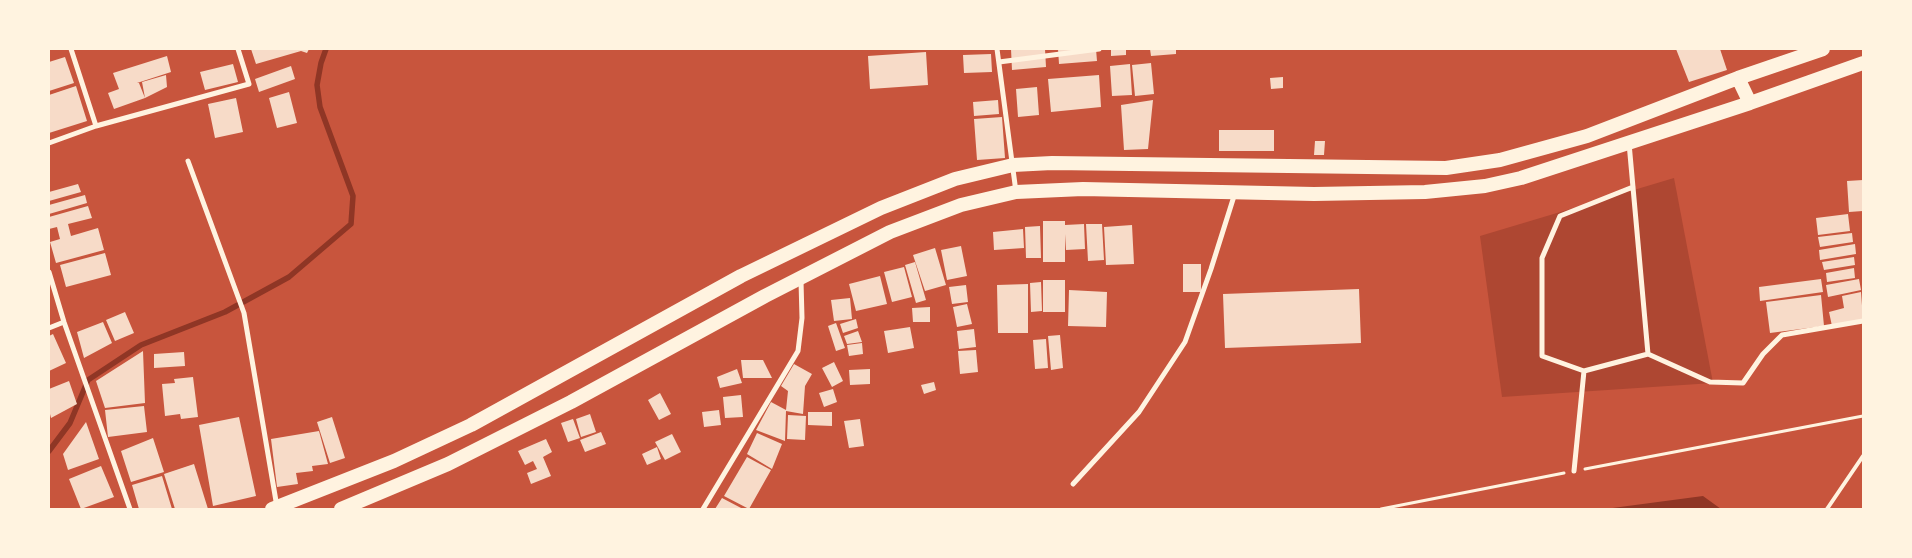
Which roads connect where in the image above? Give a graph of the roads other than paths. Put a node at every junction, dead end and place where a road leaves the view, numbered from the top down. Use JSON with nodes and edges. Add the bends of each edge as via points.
{"nodes":[{"id":1,"x":71,"y":49,"type":"edge"},
{"id":2,"x":238,"y":49,"type":"edge"},
{"id":3,"x":997,"y":49,"type":"edge"},
{"id":4,"x":1099,"y":49,"type":"edge"},
{"id":5,"x":1823,"y":49,"type":"edge"},
{"id":6,"x":999,"y":62,"type":"junction"},
{"id":7,"x":1863,"y":63,"type":"edge"},
{"id":8,"x":1738,"y":78,"type":"junction"},
{"id":9,"x":1750,"y":103,"type":"junction"},
{"id":10,"x":96,"y":126,"type":"junction"},
{"id":11,"x":49,"y":143,"type":"edge"},
{"id":12,"x":1628,"y":143,"type":"junction"},
{"id":13,"x":188,"y":160,"type":"dead end"},
{"id":14,"x":1013,"y":165,"type":"junction"},
{"id":15,"x":1633,"y":187,"type":"junction"},
{"id":16,"x":1016,"y":192,"type":"junction"},
{"id":17,"x":1235,"y":192,"type":"junction"},
{"id":18,"x":49,"y":272,"type":"edge"},
{"id":19,"x":801,"y":278,"type":"junction"},
{"id":20,"x":1863,"y":320,"type":"edge"},
{"id":21,"x":64,"y":322,"type":"junction"},
{"id":22,"x":49,"y":328,"type":"edge"},
{"id":23,"x":1648,"y":354,"type":"junction"},
{"id":24,"x":1584,"y":371,"type":"junction"},
{"id":25,"x":1863,"y":456,"type":"edge"},
{"id":26,"x":1574,"y":471,"type":"road end"},
{"id":27,"x":1073,"y":484,"type":"dead end"},
{"id":28,"x":274,"y":508,"type":"edge"},
{"id":29,"x":130,"y":509,"type":"edge"},
{"id":30,"x":341,"y":509,"type":"edge"},
{"id":31,"x":703,"y":509,"type":"edge"},
{"id":32,"x":1827,"y":509,"type":"edge"}],
"edges":[{"from":1,"to":10,"type":"street"},
{"from":2,"to":10,"type":"street","via":[[249,84]]},
{"from":3,"to":6,"type":"street"},
{"from":4,"to":6,"type":"street"},
{"from":5,"to":8,"type":"highway"},
{"from":6,"to":14,"type":"street"},
{"from":7,"to":9,"type":"highway"},
{"from":8,"to":9,"type":"highway"},
{"from":8,"to":14,"type":"highway","via":[[1587,136],[1500,160],[1446,168]]},
{"from":9,"to":12,"type":"highway"},
{"from":10,"to":11,"type":"street"},
{"from":12,"to":15,"type":"street"},
{"from":12,"to":17,"type":"highway","via":[[1521,178],[1485,186],[1425,192]]},
{"from":13,"to":28,"type":"street","via":[[244,313]]},
{"from":14,"to":16,"type":"street"},
{"from":14,"to":28,"type":"highway","via":[[955,179],[881,208],[741,276],[471,426],[394,461]]},
{"from":15,"to":23,"type":"street"},
{"from":15,"to":24,"type":"street","via":[[1560,216],[1542,258],[1542,356]]},
{"from":16,"to":17,"type":"highway","via":[[1083,189]]},
{"from":16,"to":19,"type":"highway","via":[[961,205],[890,232]]},
{"from":17,"to":27,"type":"street","via":[[1185,342],[1139,412]]},
{"from":18,"to":21,"type":"street"},
{"from":19,"to":30,"type":"highway","via":[[572,402],[448,464]]},
{"from":19,"to":31,"type":"street","via":[[802,318],[798,351]]},
{"from":20,"to":23,"type":"street","via":[[1782,335],[1763,354],[1743,383],[1710,382]]},
{"from":21,"to":22,"type":"street"},
{"from":21,"to":29,"type":"street"},
{"from":23,"to":24,"type":"street"},
{"from":24,"to":26,"type":"street"},
{"from":25,"to":32,"type":"lane"}]}
